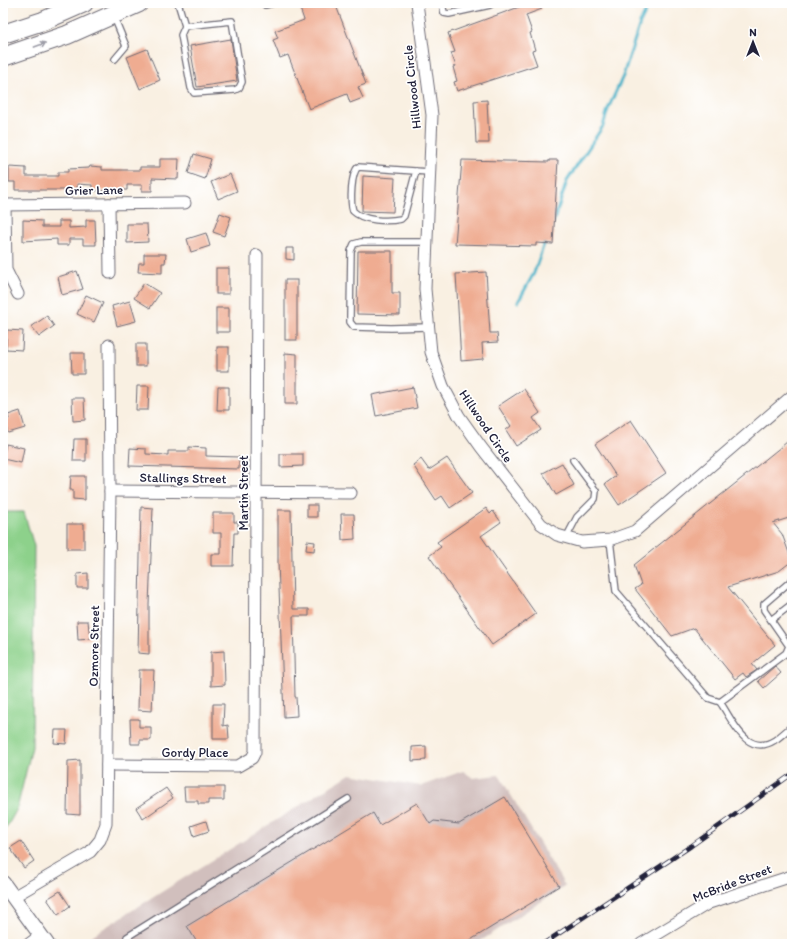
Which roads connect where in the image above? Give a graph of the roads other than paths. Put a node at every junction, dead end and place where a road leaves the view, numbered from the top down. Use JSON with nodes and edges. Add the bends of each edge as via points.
{"nodes":[{"id":1,"x":84,"y":3,"type":"edge"},
{"id":2,"x":139,"y":3,"type":"edge"},
{"id":3,"x":178,"y":3,"type":"edge"},
{"id":4,"x":263,"y":3,"type":"edge"},
{"id":5,"x":274,"y":3,"type":"edge"},
{"id":6,"x":417,"y":3,"type":"edge"},
{"id":7,"x":442,"y":3,"type":"edge"},
{"id":8,"x":493,"y":3,"type":"edge"},
{"id":9,"x":113,"y":14,"type":"junction"},
{"id":10,"x":185,"y":26,"type":"junction"},
{"id":11,"x":3,"y":34,"type":"edge"},
{"id":12,"x":3,"y":57,"type":"edge"},
{"id":13,"x":115,"y":59,"type":"dead end"},
{"id":14,"x":416,"y":171,"type":"junction"},
{"id":15,"x":429,"y":172,"type":"junction"},
{"id":16,"x":185,"y":203,"type":"dead end"},
{"id":17,"x":109,"y":204,"type":"junction"},
{"id":18,"x":4,"y":206,"type":"edge"},
{"id":19,"x":427,"y":242,"type":"junction"},
{"id":20,"x":257,"y":255,"type":"dead end"},
{"id":21,"x":110,"y":273,"type":"dead end"},
{"id":22,"x":18,"y":294,"type":"dead end"},
{"id":23,"x":428,"y":326,"type":"junction"},
{"id":24,"x":109,"y":345,"type":"dead end"},
{"id":25,"x":792,"y":396,"type":"edge"},
{"id":26,"x":573,"y":460,"type":"dead end"},
{"id":27,"x":110,"y":491,"type":"junction"},
{"id":28,"x":257,"y":493,"type":"junction"},
{"id":29,"x":351,"y":493,"type":"dead end"},
{"id":30,"x":566,"y":538,"type":"junction"},
{"id":31,"x":610,"y":540,"type":"junction"},
{"id":32,"x":792,"y":580,"type":"edge"},
{"id":33,"x":792,"y":604,"type":"edge"},
{"id":34,"x":771,"y":620,"type":"junction"},
{"id":35,"x":790,"y":644,"type":"edge"},
{"id":36,"x":720,"y":702,"type":"junction"},
{"id":37,"x":792,"y":726,"type":"edge"},
{"id":38,"x":256,"y":730,"type":"joint"},
{"id":39,"x":107,"y":765,"type":"junction"},
{"id":40,"x":348,"y":799,"type":"dead end"},
{"id":41,"x":792,"y":876,"type":"edge"},
{"id":42,"x":3,"y":883,"type":"edge"},
{"id":43,"x":13,"y":897,"type":"junction"},
{"id":44,"x":44,"y":940,"type":"edge"},
{"id":45,"x":29,"y":944,"type":"edge"},
{"id":46,"x":126,"y":944,"type":"edge"},
{"id":47,"x":641,"y":944,"type":"edge"}],
"edges":[{"from":1,"to":11,"type":"main road","via":[[43,21]]},
{"from":2,"to":9,"type":"main road"},
{"from":3,"to":10,"type":"lane"},
{"from":4,"to":5,"type":"lane"},
{"from":6,"to":15,"type":"street","name":"Hillwood Circle","via":[[432,115]]},
{"from":7,"to":8,"type":"lane","via":[[444,13],[449,14]]},
{"from":12,"to":9,"type":"main road","one_way":true,"via":[[67,35]]},
{"from":9,"to":13,"type":"lane","via":[[126,46]]},
{"from":10,"to":10,"type":"lane","via":[[232,21],[242,82],[239,88],[194,94],[181,35]]},
{"from":14,"to":14,"type":"lane","via":[[358,167],[355,170],[352,193],[353,211],[358,216],[401,219]]},
{"from":14,"to":15,"type":"lane"},
{"from":15,"to":19,"type":"street","name":"Hillwood Circle"},
{"from":16,"to":17,"type":"street","name":"Grier Lane"},
{"from":17,"to":18,"type":"street","name":"Grier Lane"},
{"from":17,"to":21,"type":"street"},
{"from":18,"to":22,"type":"street","via":[[6,270]]},
{"from":19,"to":23,"type":"street","name":"Hillwood Circle","via":[[425,289]]},
{"from":19,"to":23,"type":"lane","via":[[354,244],[351,251],[350,322],[354,327]]},
{"from":20,"to":28,"type":"street","name":"Martin Street"},
{"from":23,"to":30,"type":"street","name":"Hillwood Circle","via":[[434,359],[443,386],[459,416],[541,524]]},
{"from":24,"to":27,"type":"street","name":"Ozmore Street"},
{"from":25,"to":31,"type":"street","name":"Hillwood Circle","via":[[635,531]]},
{"from":26,"to":30,"type":"lane","via":[[596,491],[595,499],[577,517]]},
{"from":27,"to":28,"type":"street","name":"Stallings Street"},
{"from":27,"to":39,"type":"street","name":"Ozmore Street"},
{"from":28,"to":29,"type":"street","name":"Stallings Street"},
{"from":28,"to":38,"type":"street","name":"Martin Street"},
{"from":30,"to":31,"type":"street","name":"Hillwood Circle","via":[[582,542]]},
{"from":31,"to":36,"type":"lane","via":[[616,591],[708,698]]},
{"from":32,"to":34,"type":"lane","via":[[764,604],[764,610]]},
{"from":33,"to":34,"type":"lane"},
{"from":34,"to":35,"type":"lane"},
{"from":35,"to":36,"type":"lane","via":[[786,653]]},
{"from":36,"to":37,"type":"lane","via":[[745,740],[753,745],[764,745],[775,740]]},
{"from":38,"to":39,"type":"street","name":"Gordy Place","via":[[255,752],[252,758],[238,766]]},
{"from":39,"to":43,"type":"street","name":"Ozmore Street","via":[[106,824],[96,846]]},
{"from":40,"to":46,"type":"lane","via":[[128,936]]},
{"from":41,"to":47,"type":"street","name":"McBride Street","via":[[709,904]]},
{"from":42,"to":43,"type":"street"},
{"from":43,"to":44,"type":"street"},
{"from":44,"to":45,"type":"street"}]}
